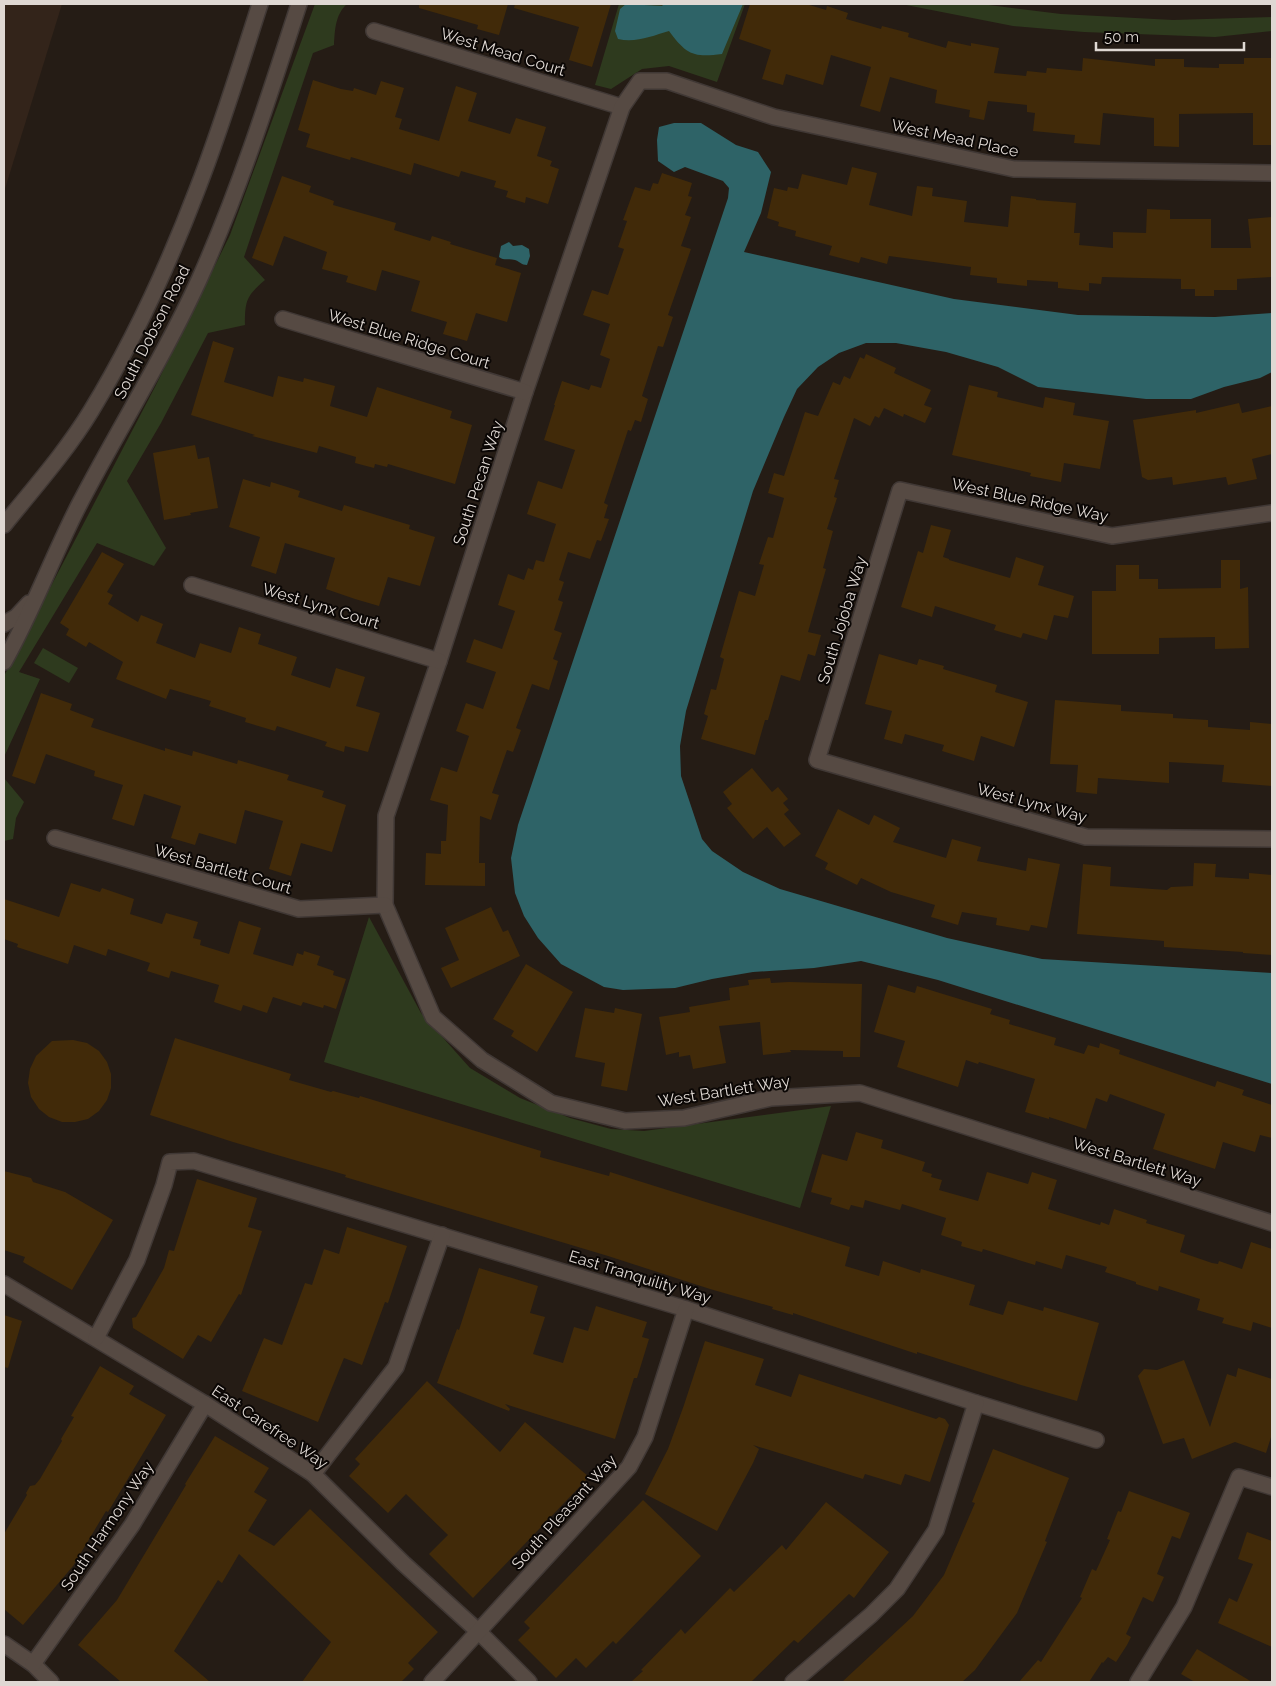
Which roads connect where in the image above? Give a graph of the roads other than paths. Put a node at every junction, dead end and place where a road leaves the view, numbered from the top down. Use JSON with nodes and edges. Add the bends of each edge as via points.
{"nodes":[{"id":1,"x":260,"y":4,"type":"edge"},
{"id":2,"x":300,"y":4,"type":"edge"},
{"id":3,"x":374,"y":31,"type":"dead end"},
{"id":4,"x":640,"y":81,"type":"joint"},
{"id":5,"x":622,"y":107,"type":"junction"},
{"id":6,"x":1272,"y":173,"type":"edge"},
{"id":7,"x":283,"y":319,"type":"dead end"},
{"id":8,"x":525,"y":392,"type":"junction"},
{"id":9,"x":900,"y":490,"type":"joint"},
{"id":10,"x":1272,"y":513,"type":"edge"},
{"id":11,"x":4,"y":525,"type":"edge"},
{"id":12,"x":192,"y":584,"type":"dead end"},
{"id":13,"x":38,"y":594,"type":"junction"},
{"id":14,"x":4,"y":624,"type":"edge"},
{"id":15,"x":439,"y":661,"type":"junction"},
{"id":16,"x":4,"y":662,"type":"edge"},
{"id":17,"x":818,"y":760,"type":"joint"},
{"id":18,"x":55,"y":838,"type":"dead end"},
{"id":19,"x":1272,"y":839,"type":"edge"},
{"id":20,"x":385,"y":905,"type":"junction"},
{"id":21,"x":1272,"y":1223,"type":"edge"},
{"id":22,"x":442,"y":1235,"type":"junction"},
{"id":23,"x":4,"y":1284,"type":"edge"},
{"id":24,"x":686,"y":1309,"type":"junction"},
{"id":25,"x":96,"y":1338,"type":"junction"},
{"id":26,"x":976,"y":1403,"type":"junction"},
{"id":27,"x":205,"y":1404,"type":"junction"},
{"id":28,"x":1096,"y":1440,"type":"dead end"},
{"id":29,"x":313,"y":1474,"type":"junction"},
{"id":30,"x":1272,"y":1487,"type":"edge"},
{"id":31,"x":479,"y":1632,"type":"junction"},
{"id":32,"x":4,"y":1644,"type":"edge"},
{"id":33,"x":33,"y":1664,"type":"junction"},
{"id":34,"x":51,"y":1682,"type":"edge"},
{"id":35,"x":432,"y":1682,"type":"edge"},
{"id":36,"x":529,"y":1682,"type":"edge"},
{"id":37,"x":793,"y":1682,"type":"edge"},
{"id":38,"x":1138,"y":1682,"type":"edge"}],
"edges":[{"from":1,"to":11,"type":"street","name":"South Dobson Road","via":[[197,190],[128,342],[90,413]]},
{"from":2,"to":13,"type":"street","name":"South Dobson Road","via":[[245,165],[199,280],[71,521]]},
{"from":3,"to":5,"type":"street","name":"West Mead Court"},
{"from":4,"to":5,"type":"street","name":"South Pecan Way"},
{"from":4,"to":6,"type":"street","name":"West Mead Place","via":[[667,81],[774,117],[1014,169]]},
{"from":5,"to":8,"type":"street","name":"South Pecan Way"},
{"from":7,"to":8,"type":"street","name":"West Blue Ridge Court"},
{"from":8,"to":15,"type":"street","name":"South Pecan Way"},
{"from":9,"to":10,"type":"street","name":"West Blue Ridge Way","via":[[1112,536]]},
{"from":9,"to":17,"type":"street","name":"South Jojoba Way"},
{"from":12,"to":15,"type":"street","name":"West Lynx Court"},
{"from":13,"to":14,"type":"street","via":[[16,617]]},
{"from":13,"to":16,"type":"street","name":"South Dobson Road"},
{"from":15,"to":20,"type":"street","name":"South Pecan Way","via":[[386,816]]},
{"from":17,"to":19,"type":"street","name":"West Lynx Way","via":[[1086,837]]},
{"from":18,"to":20,"type":"street","name":"West Bartlett Court","via":[[298,909]]},
{"from":20,"to":21,"type":"street","name":"West Bartlett Way","via":[[433,1017],[482,1060],[551,1103],[625,1121],[684,1118],[771,1098],[860,1093]]},
{"from":22,"to":24,"type":"street","name":"East Tranquility Way"},
{"from":22,"to":25,"type":"street","name":"East Tranquility Way","via":[[194,1161],[170,1162],[137,1260]]},
{"from":22,"to":29,"type":"street","via":[[396,1367]]},
{"from":23,"to":25,"type":"street","name":"East Carefree Way"},
{"from":24,"to":26,"type":"street","name":"East Tranquility Way"},
{"from":24,"to":31,"type":"street","name":"South Pleasant Way","via":[[645,1436],[629,1468]]},
{"from":25,"to":27,"type":"street","name":"East Carefree Way"},
{"from":26,"to":28,"type":"street","name":"East Tranquility Way"},
{"from":26,"to":37,"type":"street","via":[[936,1530],[912,1567],[897,1589]]},
{"from":27,"to":29,"type":"street","name":"East Carefree Way"},
{"from":27,"to":33,"type":"street","name":"South Harmony Way","via":[[132,1525]]},
{"from":29,"to":31,"type":"street","name":"East Carefree Way"},
{"from":30,"to":38,"type":"street","via":[[1238,1477],[1184,1607]]},
{"from":31,"to":35,"type":"street","name":"South Pleasant Way"},
{"from":31,"to":36,"type":"street","name":"East Carefree Way"},
{"from":32,"to":33,"type":"street"},
{"from":33,"to":34,"type":"street"}]}
